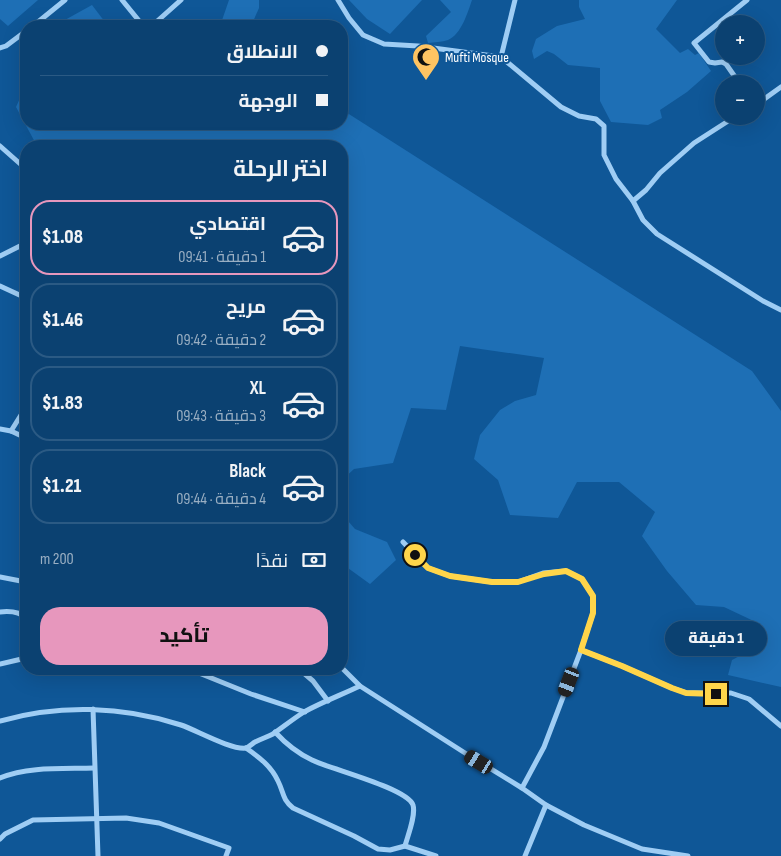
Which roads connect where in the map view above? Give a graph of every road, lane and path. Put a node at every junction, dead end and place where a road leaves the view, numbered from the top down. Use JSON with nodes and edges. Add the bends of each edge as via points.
{"nodes":[{"id":1,"x":65,"y":0,"type":"edge"},
{"id":2,"x":122,"y":0,"type":"edge"},
{"id":3,"x":182,"y":0,"type":"edge"},
{"id":4,"x":338,"y":0,"type":"edge"},
{"id":5,"x":515,"y":0,"type":"edge"},
{"id":6,"x":747,"y":0,"type":"edge"},
{"id":7,"x":40,"y":20,"type":"edge"},
{"id":8,"x":138,"y":20,"type":"edge"},
{"id":9,"x":159,"y":20,"type":"edge"},
{"id":10,"x":20,"y":36,"type":"edge"},
{"id":11,"x":0,"y":48,"type":"edge"},
{"id":12,"x":501,"y":56,"type":"junction"},
{"id":13,"x":734,"y":75,"type":"edge"},
{"id":14,"x":781,"y":87,"type":"edge"},
{"id":15,"x":765,"y":99,"type":"edge"},
{"id":16,"x":722,"y":125,"type":"edge"},
{"id":17,"x":0,"y":146,"type":"edge"},
{"id":18,"x":20,"y":164,"type":"edge"},
{"id":19,"x":632,"y":201,"type":"junction"},
{"id":20,"x":20,"y":246,"type":"edge"},
{"id":21,"x":0,"y":256,"type":"edge"},
{"id":22,"x":0,"y":286,"type":"edge"},
{"id":23,"x":20,"y":295,"type":"edge"},
{"id":24,"x":781,"y":310,"type":"edge"},
{"id":25,"x":20,"y":417,"type":"edge"},
{"id":26,"x":0,"y":430,"type":"edge"},
{"id":27,"x":11,"y":432,"type":"junction"},
{"id":28,"x":20,"y":436,"type":"edge"},
{"id":29,"x":403,"y":542,"type":"dead end"},
{"id":30,"x":0,"y":577,"type":"edge"},
{"id":31,"x":20,"y":581,"type":"edge"},
{"id":32,"x":0,"y":612,"type":"edge"},
{"id":33,"x":20,"y":615,"type":"edge"},
{"id":34,"x":581,"y":650,"type":"junction"},
{"id":35,"x":20,"y":659,"type":"edge"},
{"id":36,"x":0,"y":664,"type":"edge"},
{"id":37,"x":348,"y":673,"type":"edge"},
{"id":38,"x":204,"y":675,"type":"edge"},
{"id":39,"x":305,"y":675,"type":"edge"},
{"id":40,"x":360,"y":686,"type":"junction"},
{"id":41,"x":328,"y":701,"type":"junction"},
{"id":42,"x":93,"y":709,"type":"junction"},
{"id":43,"x":305,"y":712,"type":"junction"},
{"id":44,"x":0,"y":720,"type":"edge"},
{"id":45,"x":781,"y":726,"type":"edge"},
{"id":46,"x":275,"y":732,"type":"junction"},
{"id":47,"x":246,"y":748,"type":"junction"},
{"id":48,"x":94,"y":768,"type":"junction"},
{"id":49,"x":0,"y":778,"type":"edge"},
{"id":50,"x":522,"y":788,"type":"junction"},
{"id":51,"x":546,"y":805,"type":"junction"},
{"id":52,"x":96,"y":819,"type":"junction"},
{"id":53,"x":0,"y":839,"type":"edge"},
{"id":54,"x":405,"y":846,"type":"junction"},
{"id":55,"x":98,"y":856,"type":"edge"},
{"id":56,"x":226,"y":856,"type":"edge"},
{"id":57,"x":436,"y":856,"type":"edge"},
{"id":58,"x":525,"y":856,"type":"edge"},
{"id":59,"x":688,"y":856,"type":"edge"}],
"edges":[{"from":1,"to":7,"type":"street"},
{"from":2,"to":8,"type":"street"},
{"from":3,"to":9,"type":"street"},
{"from":4,"to":12,"type":"street","via":[[363,35],[384,44]]},
{"from":5,"to":12,"type":"street"},
{"from":6,"to":13,"type":"street","via":[[694,43],[709,62],[726,64]]},
{"from":10,"to":11,"type":"street"},
{"from":12,"to":19,"type":"street","via":[[561,107],[579,116],[596,119],[604,126],[604,155]]},
{"from":14,"to":15,"type":"street"},
{"from":16,"to":19,"type":"street","via":[[694,143]]},
{"from":17,"to":18,"type":"street"},
{"from":19,"to":24,"type":"street","via":[[643,220],[657,234]]},
{"from":20,"to":21,"type":"street"},
{"from":22,"to":23,"type":"street"},
{"from":25,"to":27,"type":"street"},
{"from":26,"to":27,"type":"street"},
{"from":27,"to":28,"type":"street"},
{"from":29,"to":34,"type":"street","via":[[428,568],[450,576],[518,582],[566,571],[582,579],[593,596],[593,613]]},
{"from":30,"to":31,"type":"street"},
{"from":32,"to":33,"type":"street"},
{"from":34,"to":45,"type":"street","via":[[686,693],[731,693],[749,699]]},
{"from":34,"to":50,"type":"street","via":[[544,747]]},
{"from":35,"to":36,"type":"street"},
{"from":37,"to":40,"type":"street"},
{"from":38,"to":43,"type":"street"},
{"from":39,"to":41,"type":"street"},
{"from":40,"to":41,"type":"street"},
{"from":40,"to":50,"type":"street"},
{"from":41,"to":43,"type":"street"},
{"from":42,"to":44,"type":"street","via":[[54,710]]},
{"from":42,"to":47,"type":"street","via":[[155,718]]},
{"from":42,"to":48,"type":"street"},
{"from":43,"to":46,"type":"street"},
{"from":46,"to":47,"type":"street"},
{"from":46,"to":54,"type":"street","via":[[298,753],[314,761],[408,797],[414,810]]},
{"from":47,"to":54,"type":"street","via":[[266,762],[279,782],[286,802],[293,808],[378,850]]},
{"from":48,"to":49,"type":"street","via":[[32,771]]},
{"from":48,"to":52,"type":"street"},
{"from":50,"to":51,"type":"street"},
{"from":51,"to":58,"type":"street"},
{"from":51,"to":59,"type":"street","via":[[642,849]]},
{"from":52,"to":53,"type":"street","via":[[33,820]]},
{"from":52,"to":55,"type":"street"},
{"from":52,"to":56,"type":"street","via":[[159,822],[229,848]]},
{"from":54,"to":57,"type":"street"}]}
